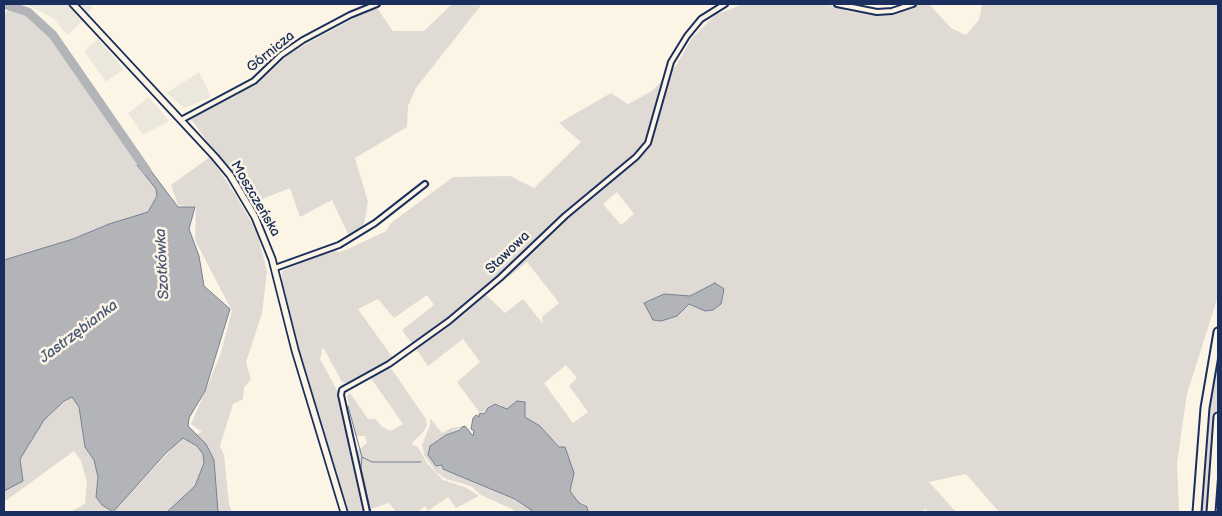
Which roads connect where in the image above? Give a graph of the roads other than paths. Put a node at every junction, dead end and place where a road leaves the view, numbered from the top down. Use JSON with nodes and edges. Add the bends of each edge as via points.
{"nodes":[{"id":1,"x":73,"y":4,"type":"edge"},
{"id":2,"x":377,"y":4,"type":"edge"},
{"id":3,"x":725,"y":4,"type":"edge"},
{"id":4,"x":837,"y":4,"type":"edge"},
{"id":5,"x":913,"y":4,"type":"edge"},
{"id":6,"x":181,"y":120,"type":"junction"},
{"id":7,"x":425,"y":184,"type":"dead end"},
{"id":8,"x":275,"y":268,"type":"junction"},
{"id":9,"x":1218,"y":332,"type":"edge"},
{"id":10,"x":1218,"y":417,"type":"edge"},
{"id":11,"x":344,"y":512,"type":"edge"},
{"id":12,"x":367,"y":512,"type":"edge"},
{"id":13,"x":1197,"y":512,"type":"edge"},
{"id":14,"x":1211,"y":512,"type":"edge"}],
"edges":[{"from":1,"to":6,"type":"street","name":"Moszczeńska"},
{"from":2,"to":6,"type":"street","name":"Górnicza","via":[[303,40],[281,55],[254,81]]},
{"from":3,"to":12,"type":"street","name":"Stawowa","via":[[701,19],[671,62],[648,143],[636,158],[565,216],[500,278],[448,321],[389,364],[342,390]]},
{"from":4,"to":5,"type":"street","via":[[877,12]]},
{"from":6,"to":8,"type":"street","name":"Moszczeńska","via":[[230,175],[259,226]]},
{"from":7,"to":8,"type":"street","via":[[375,223],[338,245]]},
{"from":8,"to":11,"type":"street","name":"Moszczeńska","via":[[295,350]]},
{"from":9,"to":13,"type":"highway","via":[[1202,441]]},
{"from":10,"to":14,"type":"highway"}]}
